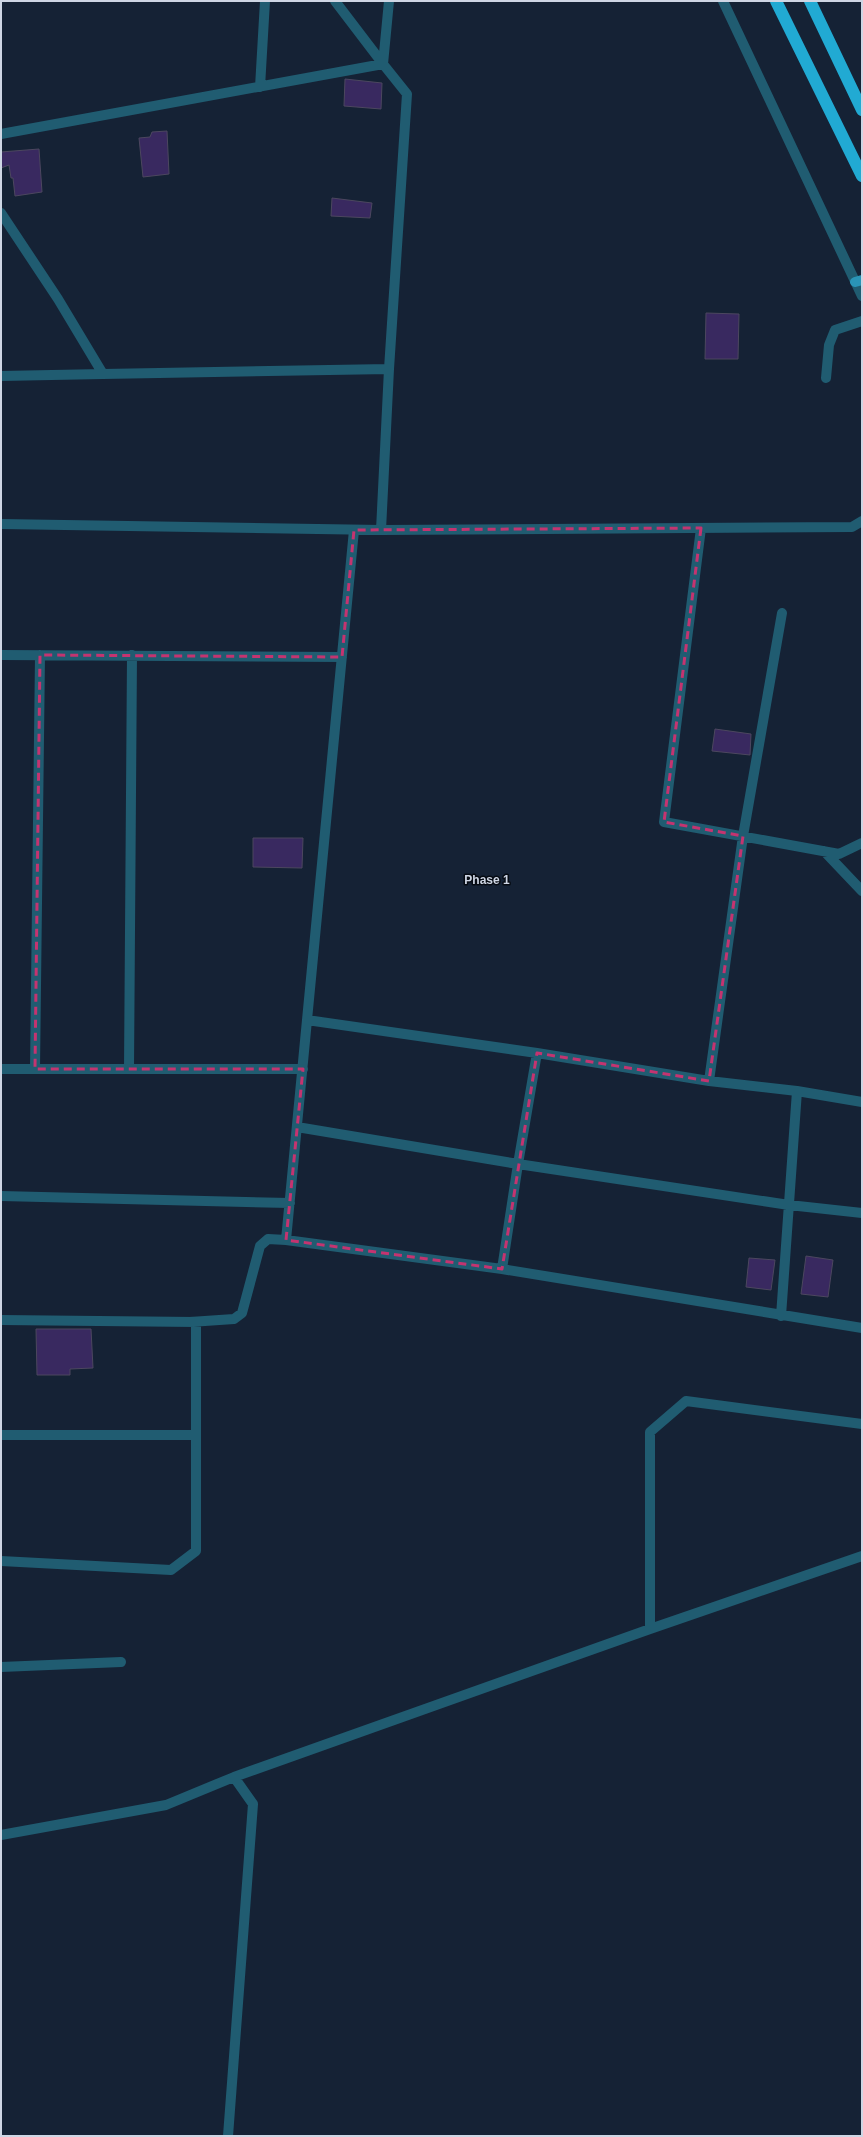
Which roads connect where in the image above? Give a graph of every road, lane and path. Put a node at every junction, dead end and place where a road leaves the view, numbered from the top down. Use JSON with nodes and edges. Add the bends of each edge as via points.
{"nodes":[{"id":1,"x":265,"y":1,"type":"edge"},
{"id":2,"x":335,"y":1,"type":"edge"},
{"id":3,"x":389,"y":1,"type":"edge"},
{"id":4,"x":723,"y":1,"type":"edge"},
{"id":5,"x":776,"y":1,"type":"edge"},
{"id":6,"x":810,"y":1,"type":"edge"},
{"id":7,"x":383,"y":64,"type":"junction"},
{"id":8,"x":260,"y":87,"type":"junction"},
{"id":9,"x":862,"y":110,"type":"edge"},
{"id":10,"x":1,"y":134,"type":"edge"},
{"id":11,"x":862,"y":176,"type":"edge"},
{"id":12,"x":1,"y":213,"type":"edge"},
{"id":13,"x":859,"y":281,"type":"edge"},
{"id":14,"x":862,"y":296,"type":"edge"},
{"id":15,"x":862,"y":321,"type":"edge"},
{"id":16,"x":389,"y":369,"type":"junction"},
{"id":17,"x":102,"y":374,"type":"junction"},
{"id":18,"x":1,"y":376,"type":"edge"},
{"id":19,"x":826,"y":378,"type":"dead end"},
{"id":20,"x":862,"y":522,"type":"edge"},
{"id":21,"x":1,"y":524,"type":"edge"},
{"id":22,"x":700,"y":528,"type":"junction"},
{"id":23,"x":354,"y":530,"type":"junction"},
{"id":24,"x":381,"y":530,"type":"junction"},
{"id":25,"x":782,"y":613,"type":"dead end"},
{"id":26,"x":1,"y":655,"type":"edge"},
{"id":27,"x":40,"y":655,"type":"junction"},
{"id":28,"x":132,"y":655,"type":"junction"},
{"id":29,"x":342,"y":657,"type":"junction"},
{"id":30,"x":743,"y":836,"type":"junction"},
{"id":31,"x":862,"y":843,"type":"edge"},
{"id":32,"x":824,"y":852,"type":"junction"},
{"id":33,"x":862,"y":891,"type":"edge"},
{"id":34,"x":308,"y":1020,"type":"junction"},
{"id":35,"x":537,"y":1053,"type":"junction"},
{"id":36,"x":1,"y":1069,"type":"edge"},
{"id":37,"x":35,"y":1069,"type":"junction"},
{"id":38,"x":129,"y":1069,"type":"junction"},
{"id":39,"x":302,"y":1069,"type":"junction"},
{"id":40,"x":709,"y":1081,"type":"junction"},
{"id":41,"x":797,"y":1091,"type":"junction"},
{"id":42,"x":862,"y":1102,"type":"edge"},
{"id":43,"x":297,"y":1127,"type":"junction"},
{"id":44,"x":518,"y":1164,"type":"junction"},
{"id":45,"x":1,"y":1196,"type":"edge"},
{"id":46,"x":290,"y":1203,"type":"junction"},
{"id":47,"x":789,"y":1205,"type":"junction"},
{"id":48,"x":862,"y":1213,"type":"edge"},
{"id":49,"x":286,"y":1240,"type":"junction"},
{"id":50,"x":502,"y":1269,"type":"junction"},
{"id":51,"x":781,"y":1316,"type":"junction"},
{"id":52,"x":1,"y":1320,"type":"edge"},
{"id":53,"x":190,"y":1322,"type":"junction"},
{"id":54,"x":862,"y":1328,"type":"edge"},
{"id":55,"x":862,"y":1424,"type":"edge"},
{"id":56,"x":1,"y":1435,"type":"edge"},
{"id":57,"x":196,"y":1435,"type":"junction"},
{"id":58,"x":862,"y":1556,"type":"edge"},
{"id":59,"x":1,"y":1561,"type":"edge"},
{"id":60,"x":650,"y":1629,"type":"junction"},
{"id":61,"x":121,"y":1662,"type":"dead end"},
{"id":62,"x":1,"y":1667,"type":"edge"},
{"id":63,"x":234,"y":1777,"type":"junction"},
{"id":64,"x":1,"y":1835,"type":"edge"},
{"id":65,"x":228,"y":2136,"type":"edge"}],
"edges":[{"from":1,"to":8,"type":"street"},
{"from":2,"to":7,"type":"street"},
{"from":3,"to":7,"type":"street"},
{"from":4,"to":13,"type":"street"},
{"from":5,"to":11,"type":"highway"},
{"from":6,"to":9,"type":"highway"},
{"from":7,"to":8,"type":"street"},
{"from":7,"to":16,"type":"street","via":[[407,94]]},
{"from":8,"to":10,"type":"street"},
{"from":12,"to":17,"type":"street","via":[[58,299]]},
{"from":13,"to":14,"type":"street"},
{"from":15,"to":19,"type":"street","via":[[835,330],[829,345]]},
{"from":16,"to":17,"type":"street"},
{"from":16,"to":24,"type":"street"},
{"from":17,"to":18,"type":"street"},
{"from":20,"to":22,"type":"street","via":[[852,527]]},
{"from":21,"to":23,"type":"street"},
{"from":22,"to":24,"type":"street"},
{"from":22,"to":30,"type":"street","via":[[664,822]]},
{"from":23,"to":24,"type":"street"},
{"from":23,"to":29,"type":"street"},
{"from":25,"to":30,"type":"street"},
{"from":26,"to":27,"type":"street"},
{"from":27,"to":28,"type":"street"},
{"from":27,"to":37,"type":"street"},
{"from":28,"to":29,"type":"street"},
{"from":28,"to":38,"type":"street"},
{"from":29,"to":34,"type":"street"},
{"from":30,"to":32,"type":"street"},
{"from":30,"to":40,"type":"street"},
{"from":31,"to":32,"type":"street","via":[[839,854]]},
{"from":32,"to":33,"type":"street"},
{"from":34,"to":35,"type":"street"},
{"from":34,"to":39,"type":"street"},
{"from":35,"to":40,"type":"street"},
{"from":35,"to":44,"type":"street"},
{"from":36,"to":37,"type":"street"},
{"from":37,"to":38,"type":"street"},
{"from":38,"to":39,"type":"street"},
{"from":39,"to":43,"type":"street"},
{"from":40,"to":41,"type":"street"},
{"from":41,"to":42,"type":"street"},
{"from":41,"to":47,"type":"street"},
{"from":43,"to":44,"type":"street"},
{"from":43,"to":46,"type":"street"},
{"from":44,"to":47,"type":"street"},
{"from":44,"to":50,"type":"street"},
{"from":45,"to":46,"type":"street"},
{"from":46,"to":49,"type":"street"},
{"from":47,"to":48,"type":"street"},
{"from":47,"to":51,"type":"street"},
{"from":49,"to":50,"type":"street"},
{"from":49,"to":53,"type":"street","via":[[268,1239],[260,1246],[242,1313],[234,1319]]},
{"from":50,"to":51,"type":"street"},
{"from":51,"to":54,"type":"street"},
{"from":52,"to":53,"type":"street"},
{"from":53,"to":57,"type":"street","via":[[196,1322]]},
{"from":55,"to":60,"type":"street","via":[[686,1401],[650,1432]]},
{"from":56,"to":57,"type":"street"},
{"from":57,"to":59,"type":"street","via":[[196,1551],[171,1570]]},
{"from":58,"to":60,"type":"street"},
{"from":60,"to":63,"type":"street"},
{"from":61,"to":62,"type":"street"},
{"from":63,"to":64,"type":"street","via":[[166,1805]]},
{"from":63,"to":65,"type":"street","via":[[253,1804]]}]}
